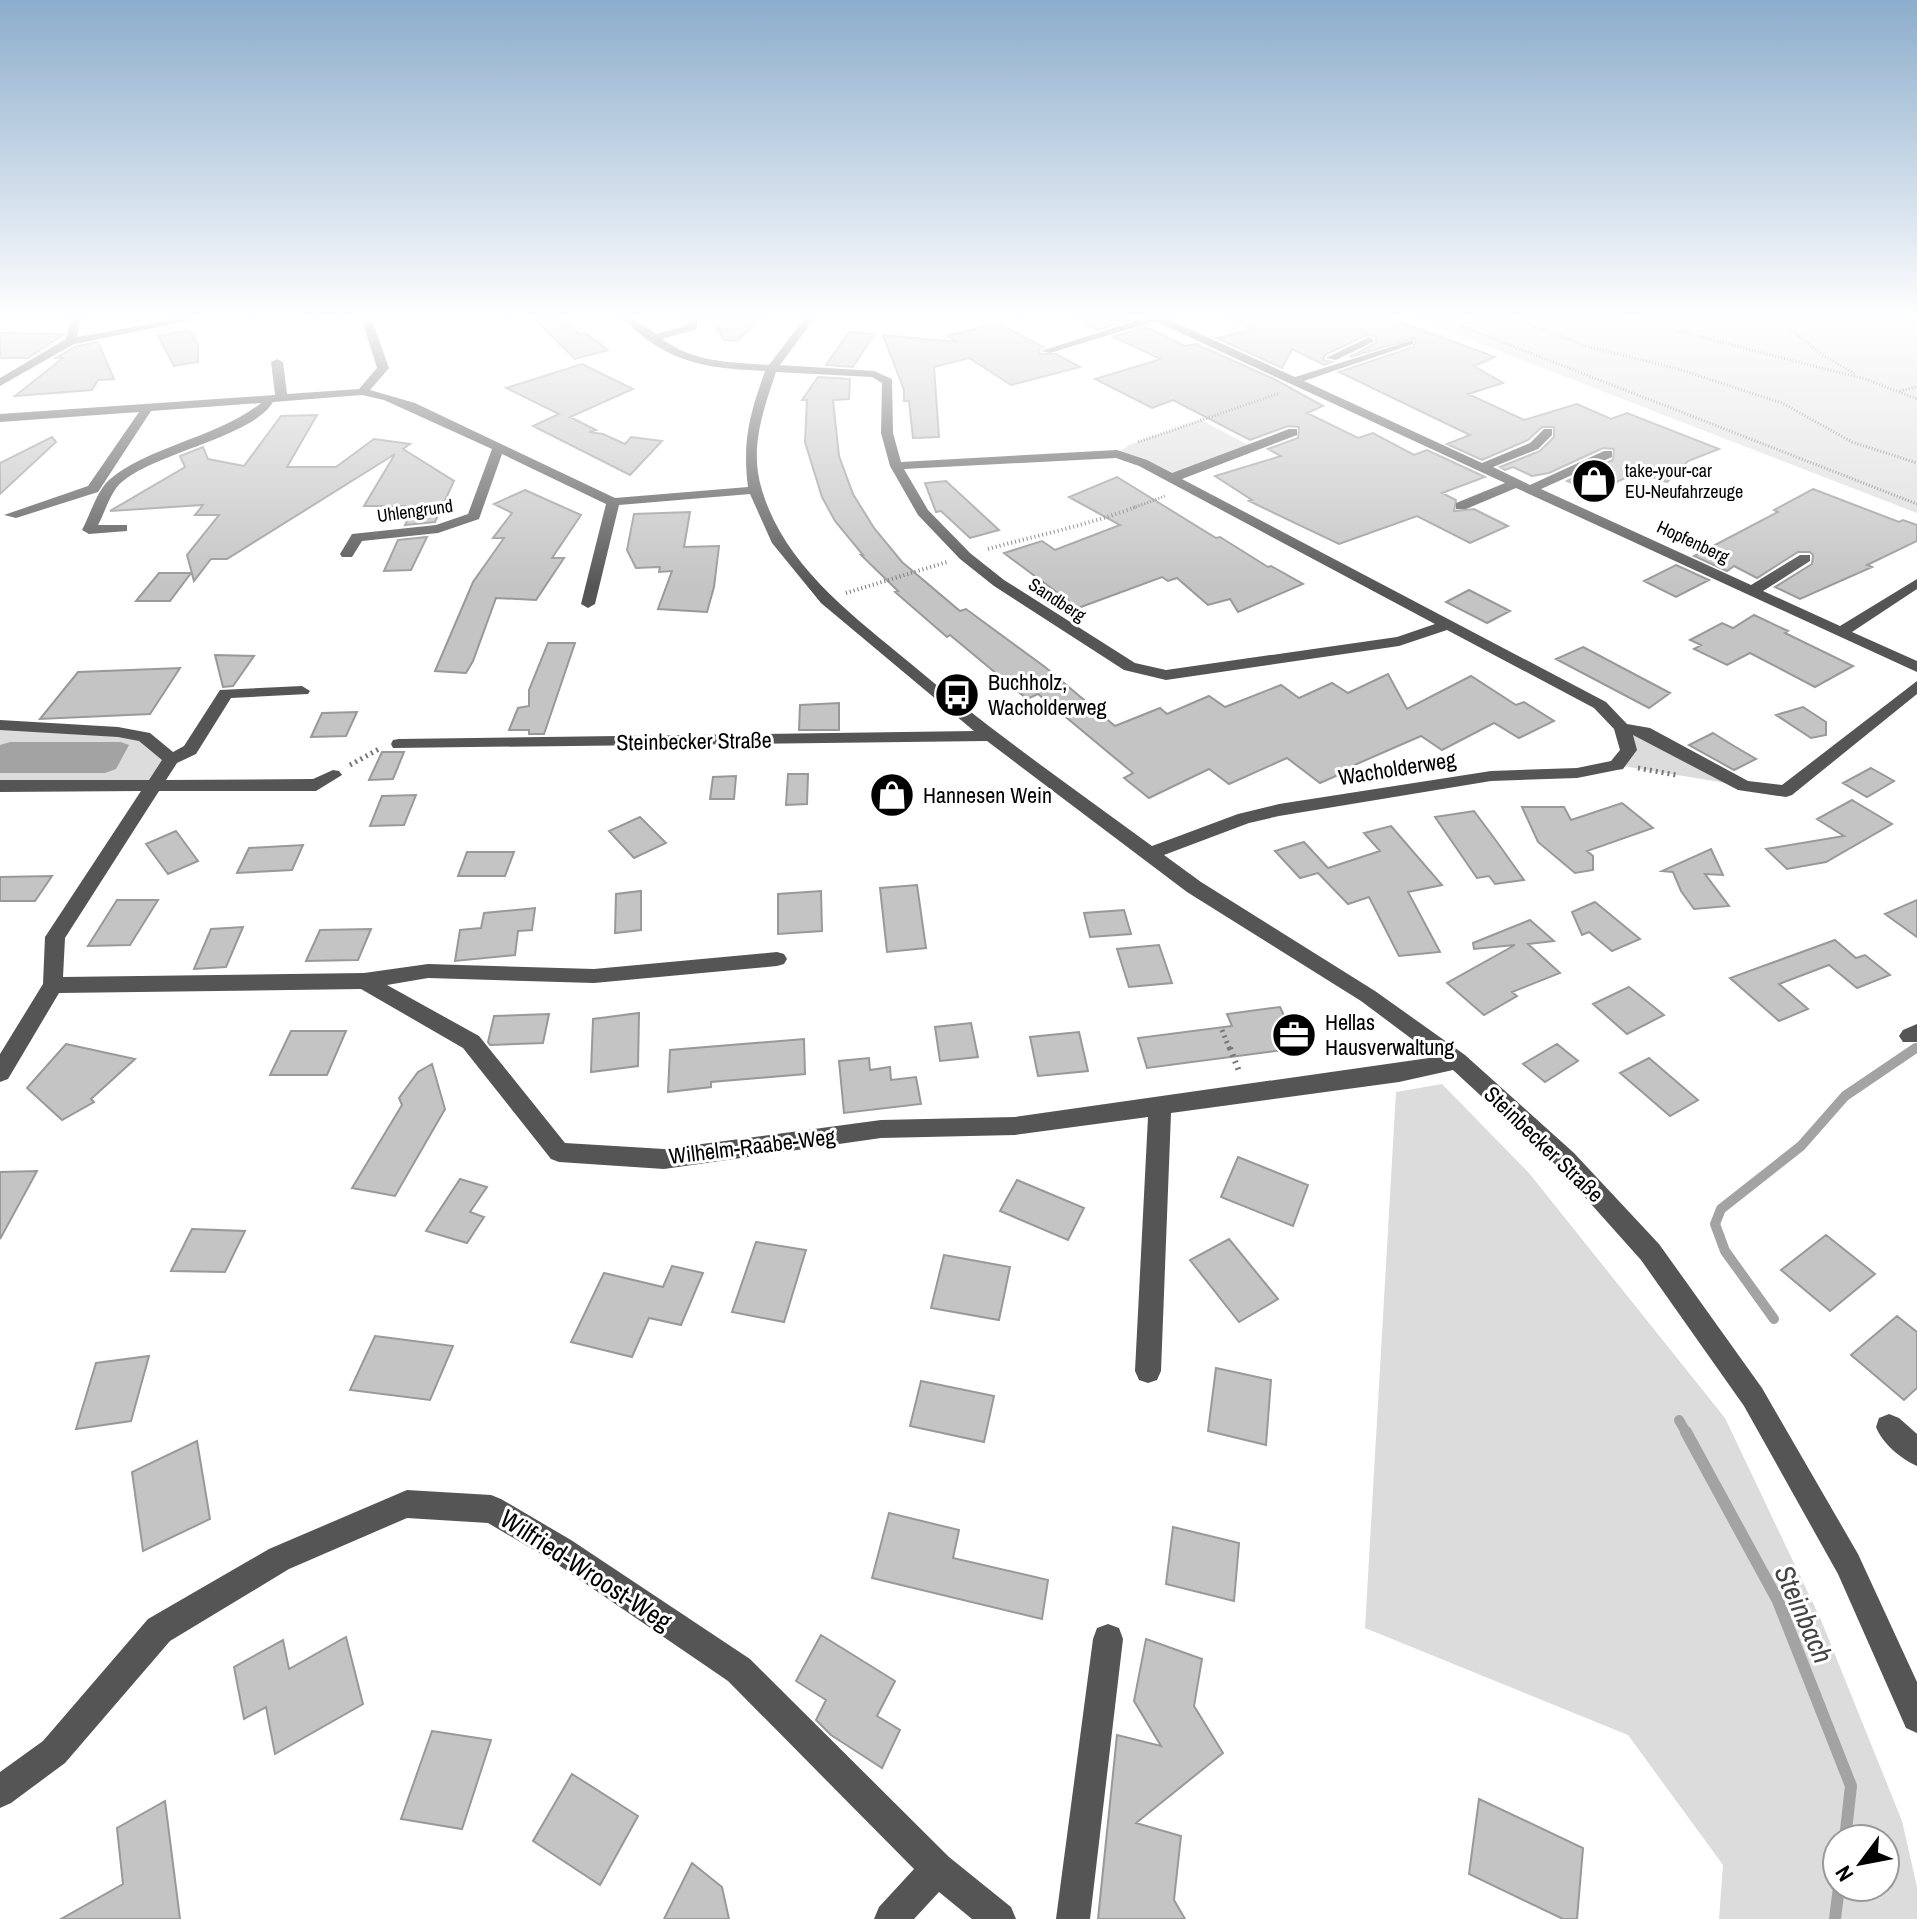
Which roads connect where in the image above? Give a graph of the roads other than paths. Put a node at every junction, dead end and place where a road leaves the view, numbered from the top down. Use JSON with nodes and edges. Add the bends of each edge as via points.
{"nodes":[{"id":1,"x":132,"y":409,"type":"edge"},
{"id":2,"x":147,"y":409,"type":"edge"},
{"id":3,"x":261,"y":409,"type":"edge"},
{"id":4,"x":416,"y":409,"type":"edge"},
{"id":5,"x":758,"y":409,"type":"edge"},
{"id":6,"x":887,"y":409,"type":"edge"},
{"id":7,"x":1356,"y":409,"type":"edge"},
{"id":8,"x":3,"y":421,"type":"edge"},
{"id":9,"x":1293,"y":432,"type":"dead end"},
{"id":10,"x":1548,"y":432,"type":"dead end"},
{"id":11,"x":498,"y":449,"type":"junction"},
{"id":12,"x":1608,"y":454,"type":"dead end"},
{"id":13,"x":896,"y":466,"type":"junction"},
{"id":14,"x":1483,"y":467,"type":"junction"},
{"id":15,"x":1172,"y":478,"type":"junction"},
{"id":16,"x":1516,"y":483,"type":"junction"},
{"id":17,"x":1531,"y":489,"type":"junction"},
{"id":18,"x":755,"y":490,"type":"junction"},
{"id":19,"x":613,"y":502,"type":"junction"},
{"id":20,"x":1461,"y":506,"type":"dead end"},
{"id":21,"x":11,"y":515,"type":"dead end"},
{"id":22,"x":122,"y":528,"type":"dead end"},
{"id":23,"x":347,"y":554,"type":"dead end"},
{"id":24,"x":1805,"y":558,"type":"dead end"},
{"id":25,"x":1917,"y":583,"type":"edge"},
{"id":26,"x":1752,"y":591,"type":"junction"},
{"id":27,"x":588,"y":604,"type":"dead end"},
{"id":28,"x":1447,"y":625,"type":"junction"},
{"id":29,"x":1841,"y":632,"type":"junction"},
{"id":30,"x":1917,"y":667,"type":"edge"},
{"id":31,"x":1917,"y":686,"type":"edge"},
{"id":32,"x":302,"y":691,"type":"dead end"},
{"id":33,"x":0,"y":725,"type":"edge"},
{"id":34,"x":1622,"y":728,"type":"junction"},
{"id":35,"x":989,"y":736,"type":"junction"},
{"id":36,"x":399,"y":744,"type":"road end"},
{"id":37,"x":171,"y":759,"type":"junction"},
{"id":38,"x":333,"y":775,"type":"road end"},
{"id":39,"x":0,"y":786,"type":"edge"},
{"id":40,"x":154,"y":787,"type":"junction"},
{"id":41,"x":1149,"y":854,"type":"junction"},
{"id":42,"x":777,"y":959,"type":"dead end"},
{"id":43,"x":364,"y":981,"type":"junction"},
{"id":44,"x":53,"y":985,"type":"junction"},
{"id":45,"x":1457,"y":1061,"type":"junction"},
{"id":46,"x":0,"y":1073,"type":"edge"},
{"id":47,"x":1160,"y":1104,"type":"junction"},
{"id":48,"x":1148,"y":1371,"type":"dead end"},
{"id":49,"x":1889,"y":1427,"type":"dead end"},
{"id":50,"x":1917,"y":1452,"type":"edge"},
{"id":51,"x":1108,"y":1639,"type":"dead end"},
{"id":52,"x":1916,"y":1712,"type":"edge"},
{"id":53,"x":0,"y":1792,"type":"edge"},
{"id":54,"x":937,"y":1869,"type":"junction"},
{"id":55,"x":891,"y":1919,"type":"edge"},
{"id":56,"x":999,"y":1919,"type":"edge"},
{"id":57,"x":1073,"y":1919,"type":"edge"}],
"edges":[{"from":1,"to":8,"type":"street"},
{"from":2,"to":21,"type":"street","via":[[93,489]]},
{"from":3,"to":22,"type":"street","via":[[112,484],[89,530]]},
{"from":4,"to":11,"type":"street"},
{"from":5,"to":18,"type":"street","name":"Steinbecker Straße","via":[[750,455]]},
{"from":6,"to":13,"type":"street","name":"Sandberg","via":[[887,433]]},
{"from":7,"to":14,"type":"street","name":"Hopfenberg"},
{"from":9,"to":15,"type":"street"},
{"from":10,"to":14,"type":"street","via":[[1534,446]]},
{"from":11,"to":19,"type":"street"},
{"from":11,"to":23,"type":"street","name":"Uhlengrund","via":[[474,516],[438,529],[357,537]]},
{"from":12,"to":17,"type":"street"},
{"from":13,"to":15,"type":"street","via":[[1117,454]]},
{"from":13,"to":28,"type":"street","name":"Sandberg","via":[[923,512],[965,556],[1130,667],[1166,675],[1399,641]]},
{"from":14,"to":16,"type":"street","name":"Hopfenberg"},
{"from":15,"to":28,"type":"street"},
{"from":16,"to":17,"type":"street","name":"Hopfenberg"},
{"from":16,"to":20,"type":"street"},
{"from":17,"to":26,"type":"street","name":"Hopfenberg"},
{"from":18,"to":19,"type":"street"},
{"from":18,"to":35,"type":"street","name":"Steinbecker Straße","via":[[779,543],[826,600]]},
{"from":19,"to":27,"type":"street"},
{"from":24,"to":26,"type":"street"},
{"from":25,"to":29,"type":"street"},
{"from":26,"to":29,"type":"street","name":"Hopfenberg"},
{"from":28,"to":34,"type":"street","via":[[1600,705]]},
{"from":29,"to":30,"type":"street","name":"Hopfenberg"},
{"from":31,"to":34,"type":"street","via":[[1786,791],[1744,786],[1644,732]]},
{"from":32,"to":37,"type":"street","via":[[226,693],[190,750]]},
{"from":33,"to":37,"type":"street","via":[[144,737]]},
{"from":34,"to":41,"type":"street","name":"Wacholderweg","via":[[1629,750],[1617,765],[1577,773],[1491,776],[1279,810]]},
{"from":35,"to":36,"type":"street","name":"Steinbecker Straße"},
{"from":35,"to":41,"type":"street","name":"Steinbecker Straße"},
{"from":37,"to":40,"type":"street"},
{"from":38,"to":40,"type":"street","via":[[316,785]]},
{"from":39,"to":40,"type":"street"},
{"from":40,"to":44,"type":"street","via":[[55,937]]},
{"from":41,"to":45,"type":"street","name":"Steinbecker Straße","via":[[1247,923],[1368,996]]},
{"from":42,"to":43,"type":"street","via":[[594,976],[428,971]]},
{"from":43,"to":44,"type":"street"},
{"from":43,"to":47,"type":"street","name":"Wilhelm-Raabe-Weg","via":[[471,1042],[559,1152],[664,1159],[881,1129],[1015,1126]]},
{"from":44,"to":46,"type":"street"},
{"from":45,"to":47,"type":"street","name":"Wilhelm-Raabe-Weg"},
{"from":45,"to":52,"type":"street","name":"Steinbecker Straße","via":[[1566,1160],[1650,1252],[1753,1397],[1848,1564]]},
{"from":47,"to":48,"type":"street"},
{"from":49,"to":50,"type":"street"},
{"from":51,"to":57,"type":"street"},
{"from":53,"to":54,"type":"street","name":"Wilfried-Wroost-Weg","via":[[54,1752],[159,1630],[279,1559],[407,1504],[491,1509],[739,1670]]},
{"from":54,"to":55,"type":"street"},
{"from":54,"to":56,"type":"street","name":"Wilfried-Wroost-Weg"}]}
